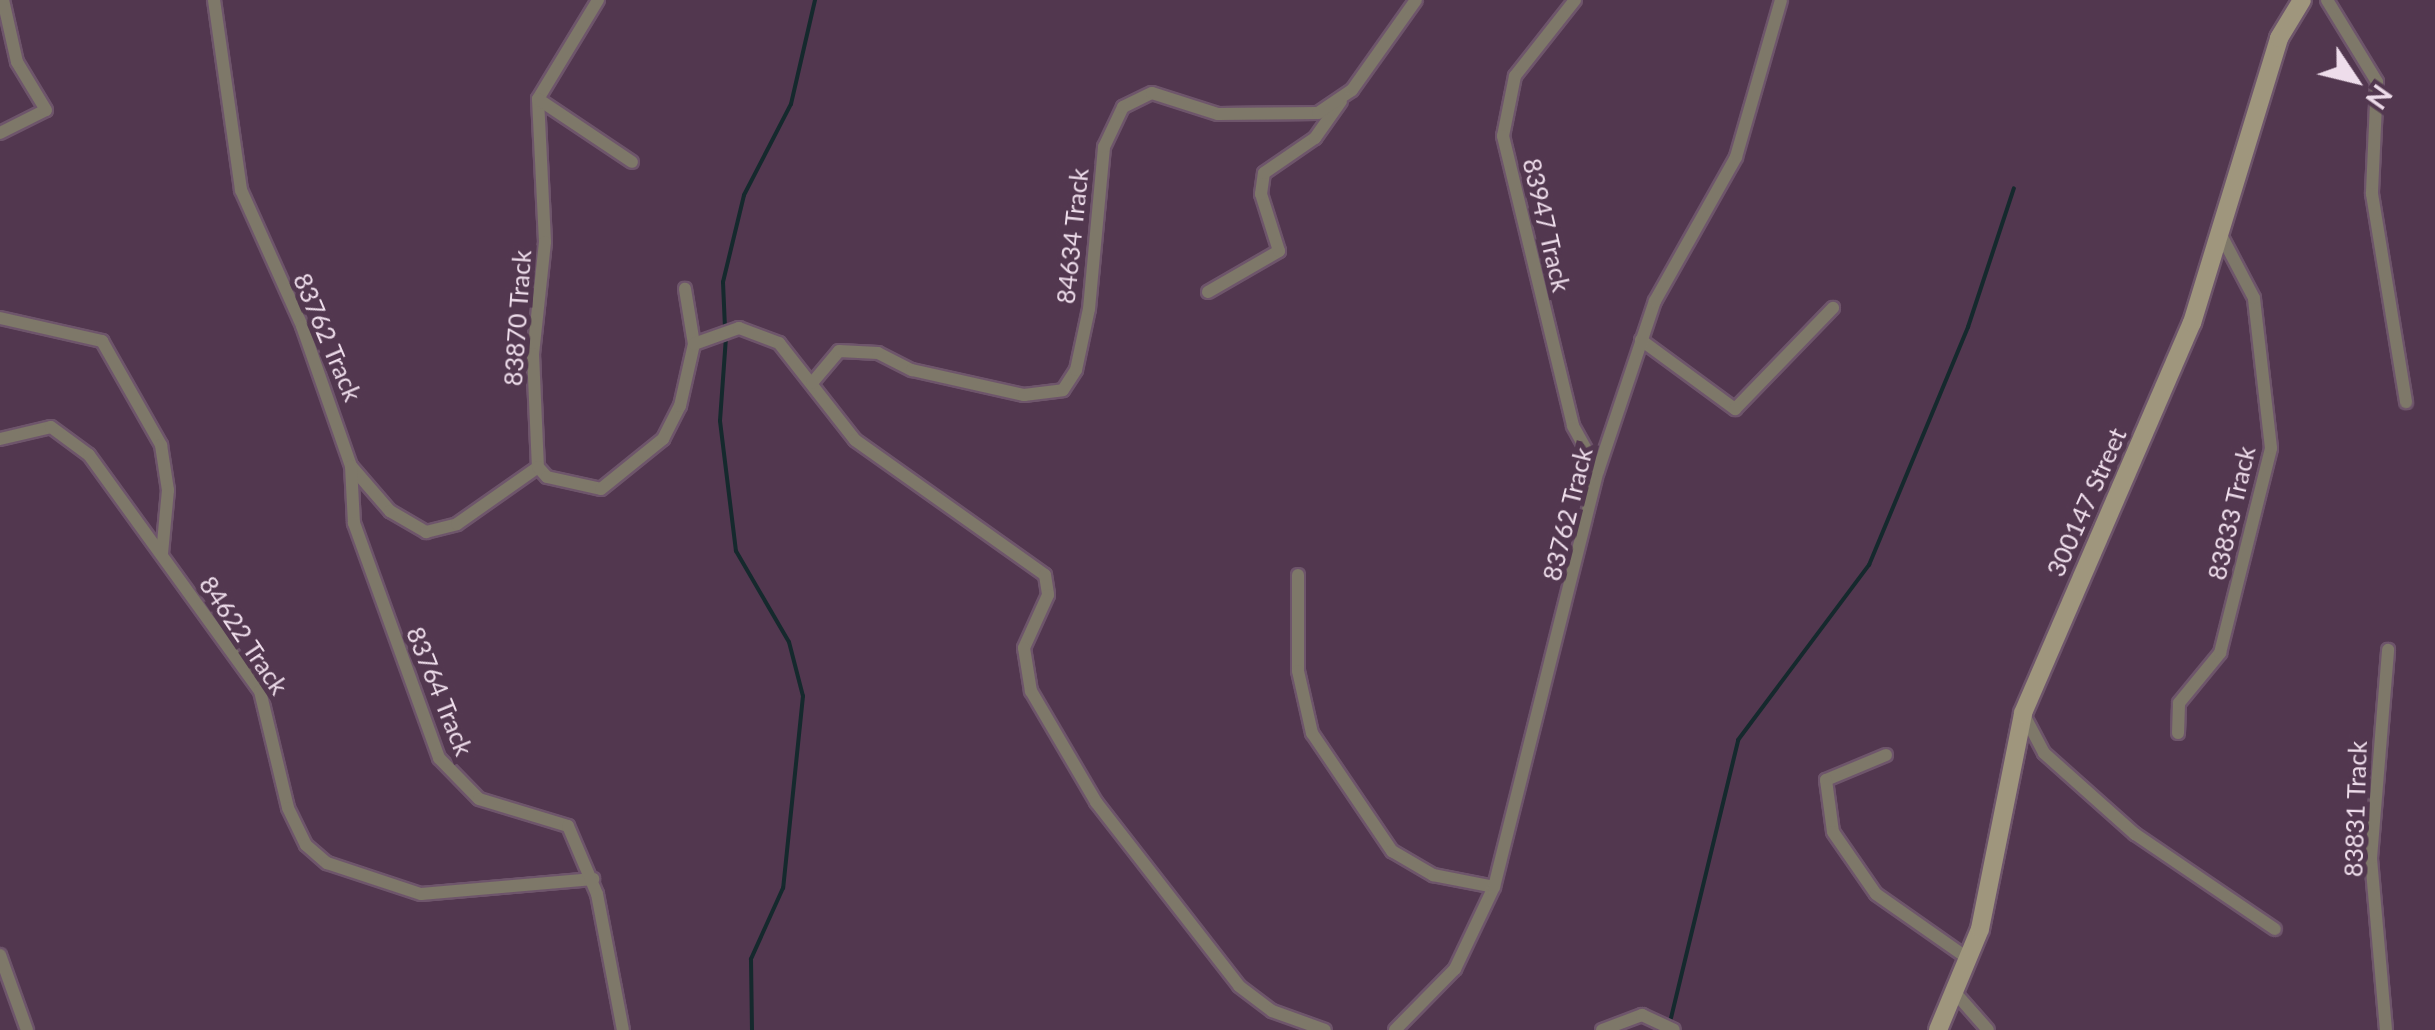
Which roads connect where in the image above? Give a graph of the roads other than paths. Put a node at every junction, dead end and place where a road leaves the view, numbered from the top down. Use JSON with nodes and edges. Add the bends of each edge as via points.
{"nodes":[{"id":1,"x":4,"y":0,"type":"edge"},
{"id":2,"x":214,"y":0,"type":"edge"},
{"id":3,"x":598,"y":0,"type":"edge"},
{"id":4,"x":1416,"y":0,"type":"edge"},
{"id":5,"x":1575,"y":0,"type":"edge"},
{"id":6,"x":1782,"y":0,"type":"edge"},
{"id":7,"x":2302,"y":0,"type":"edge"},
{"id":8,"x":2327,"y":0,"type":"edge"},
{"id":9,"x":1343,"y":99,"type":"junction"},
{"id":10,"x":538,"y":100,"type":"junction"},
{"id":11,"x":0,"y":133,"type":"edge"},
{"id":12,"x":632,"y":162,"type":"dead end"},
{"id":13,"x":2222,"y":237,"type":"junction"},
{"id":14,"x":684,"y":289,"type":"dead end"},
{"id":15,"x":1208,"y":292,"type":"dead end"},
{"id":16,"x":1833,"y":308,"type":"dead end"},
{"id":17,"x":0,"y":318,"type":"edge"},
{"id":18,"x":1641,"y":340,"type":"junction"},
{"id":19,"x":694,"y":344,"type":"junction"},
{"id":20,"x":812,"y":383,"type":"junction"},
{"id":21,"x":2406,"y":402,"type":"dead end"},
{"id":22,"x":0,"y":440,"type":"edge"},
{"id":23,"x":351,"y":466,"type":"junction"},
{"id":24,"x":538,"y":467,"type":"junction"},
{"id":25,"x":1598,"y":472,"type":"junction"},
{"id":26,"x":162,"y":554,"type":"junction"},
{"id":27,"x":1298,"y":575,"type":"dead end"},
{"id":28,"x":2388,"y":650,"type":"dead end"},
{"id":29,"x":2023,"y":713,"type":"junction"},
{"id":30,"x":2178,"y":733,"type":"dead end"},
{"id":31,"x":1886,"y":756,"type":"dead end"},
{"id":32,"x":593,"y":879,"type":"junction"},
{"id":33,"x":1494,"y":887,"type":"junction"},
{"id":34,"x":2275,"y":928,"type":"dead end"},
{"id":35,"x":0,"y":956,"type":"edge"},
{"id":36,"x":1969,"y":959,"type":"junction"},
{"id":37,"x":1958,"y":996,"type":"junction"},
{"id":38,"x":27,"y":1030,"type":"edge"},
{"id":39,"x":623,"y":1030,"type":"edge"},
{"id":40,"x":1325,"y":1030,"type":"edge"},
{"id":41,"x":1396,"y":1030,"type":"edge"},
{"id":42,"x":1602,"y":1030,"type":"edge"},
{"id":43,"x":1674,"y":1030,"type":"edge"},
{"id":44,"x":1938,"y":1030,"type":"edge"},
{"id":45,"x":1988,"y":1030,"type":"edge"},
{"id":46,"x":2386,"y":1030,"type":"edge"}],
"edges":[{"from":1,"to":11,"type":"street","via":[[17,62],[46,110]]},
{"from":2,"to":23,"type":"street","name":"83762 Track","via":[[241,190],[302,326]]},
{"from":3,"to":10,"type":"street"},
{"from":4,"to":9,"type":"street"},
{"from":5,"to":25,"type":"street","name":"83947 Track","via":[[1515,76],[1503,136],[1572,426]]},
{"from":6,"to":18,"type":"street","name":"83762 Track","via":[[1724,187]]},
{"from":7,"to":13,"type":"street","name":"300147 Street","via":[[2278,38]]},
{"from":8,"to":21,"type":"street","via":[[2377,82],[2372,194]]},
{"from":9,"to":15,"type":"street","via":[[1315,138],[1264,173],[1261,194],[1280,250]]},
{"from":9,"to":20,"type":"street","name":"84634 Track","via":[[1287,118],[1218,114],[1152,93],[1129,100],[1104,147],[1089,309],[1076,370],[1063,390],[1024,394],[912,370],[878,354],[839,351]]},
{"from":10,"to":12,"type":"street"},
{"from":10,"to":24,"type":"street","name":"83870 Track","via":[[546,242],[533,354]]},
{"from":13,"to":29,"type":"street","name":"300147 Street"},
{"from":13,"to":30,"type":"street","name":"83833 Track","via":[[2254,298],[2271,448],[2220,652],[2180,703]]},
{"from":14,"to":19,"type":"street"},
{"from":16,"to":18,"type":"street","via":[[1735,408]]},
{"from":17,"to":26,"type":"street","via":[[102,341],[161,445],[168,490]]},
{"from":18,"to":25,"type":"street","name":"83762 Track"},
{"from":19,"to":20,"type":"street","via":[[725,330],[756,334],[790,352]]},
{"from":19,"to":24,"type":"street","via":[[680,406],[663,439],[601,489],[564,486]]},
{"from":20,"to":40,"type":"street","via":[[855,440],[1045,574],[1048,595],[1024,648],[1032,690],[1096,802],[1239,986],[1272,1011]]},
{"from":22,"to":26,"type":"street","name":"84622 Track","via":[[51,427],[70,434]]},
{"from":23,"to":24,"type":"street","name":"83762 Track","via":[[390,511],[426,532],[457,524]]},
{"from":23,"to":32,"type":"street","name":"83764 Track","via":[[347,496],[358,538],[445,769],[479,799],[565,823]]},
{"from":25,"to":33,"type":"street","name":"83762 Track"},
{"from":26,"to":32,"type":"street","name":"84622 Track","via":[[260,691],[288,808],[306,845],[327,864],[421,894]]},
{"from":27,"to":33,"type":"street","via":[[1298,672],[1312,734],[1392,851],[1433,874]]},
{"from":28,"to":46,"type":"street","name":"83831 Track","via":[[2371,858]]},
{"from":29,"to":34,"type":"street","via":[[2044,753],[2135,834]]},
{"from":29,"to":36,"type":"street","name":"300147 Street"},
{"from":31,"to":36,"type":"street","via":[[1826,780],[1832,832],[1876,894]]},
{"from":32,"to":39,"type":"street","name":"83764 Track"},
{"from":33,"to":41,"type":"street","name":"83762 Track","via":[[1455,969]]},
{"from":35,"to":38,"type":"street"},
{"from":36,"to":37,"type":"street","name":"300147 Street"},
{"from":37,"to":44,"type":"street","name":"300147 Street"},
{"from":37,"to":45,"type":"street"},
{"from":42,"to":43,"type":"street","via":[[1642,1015]]}]}
